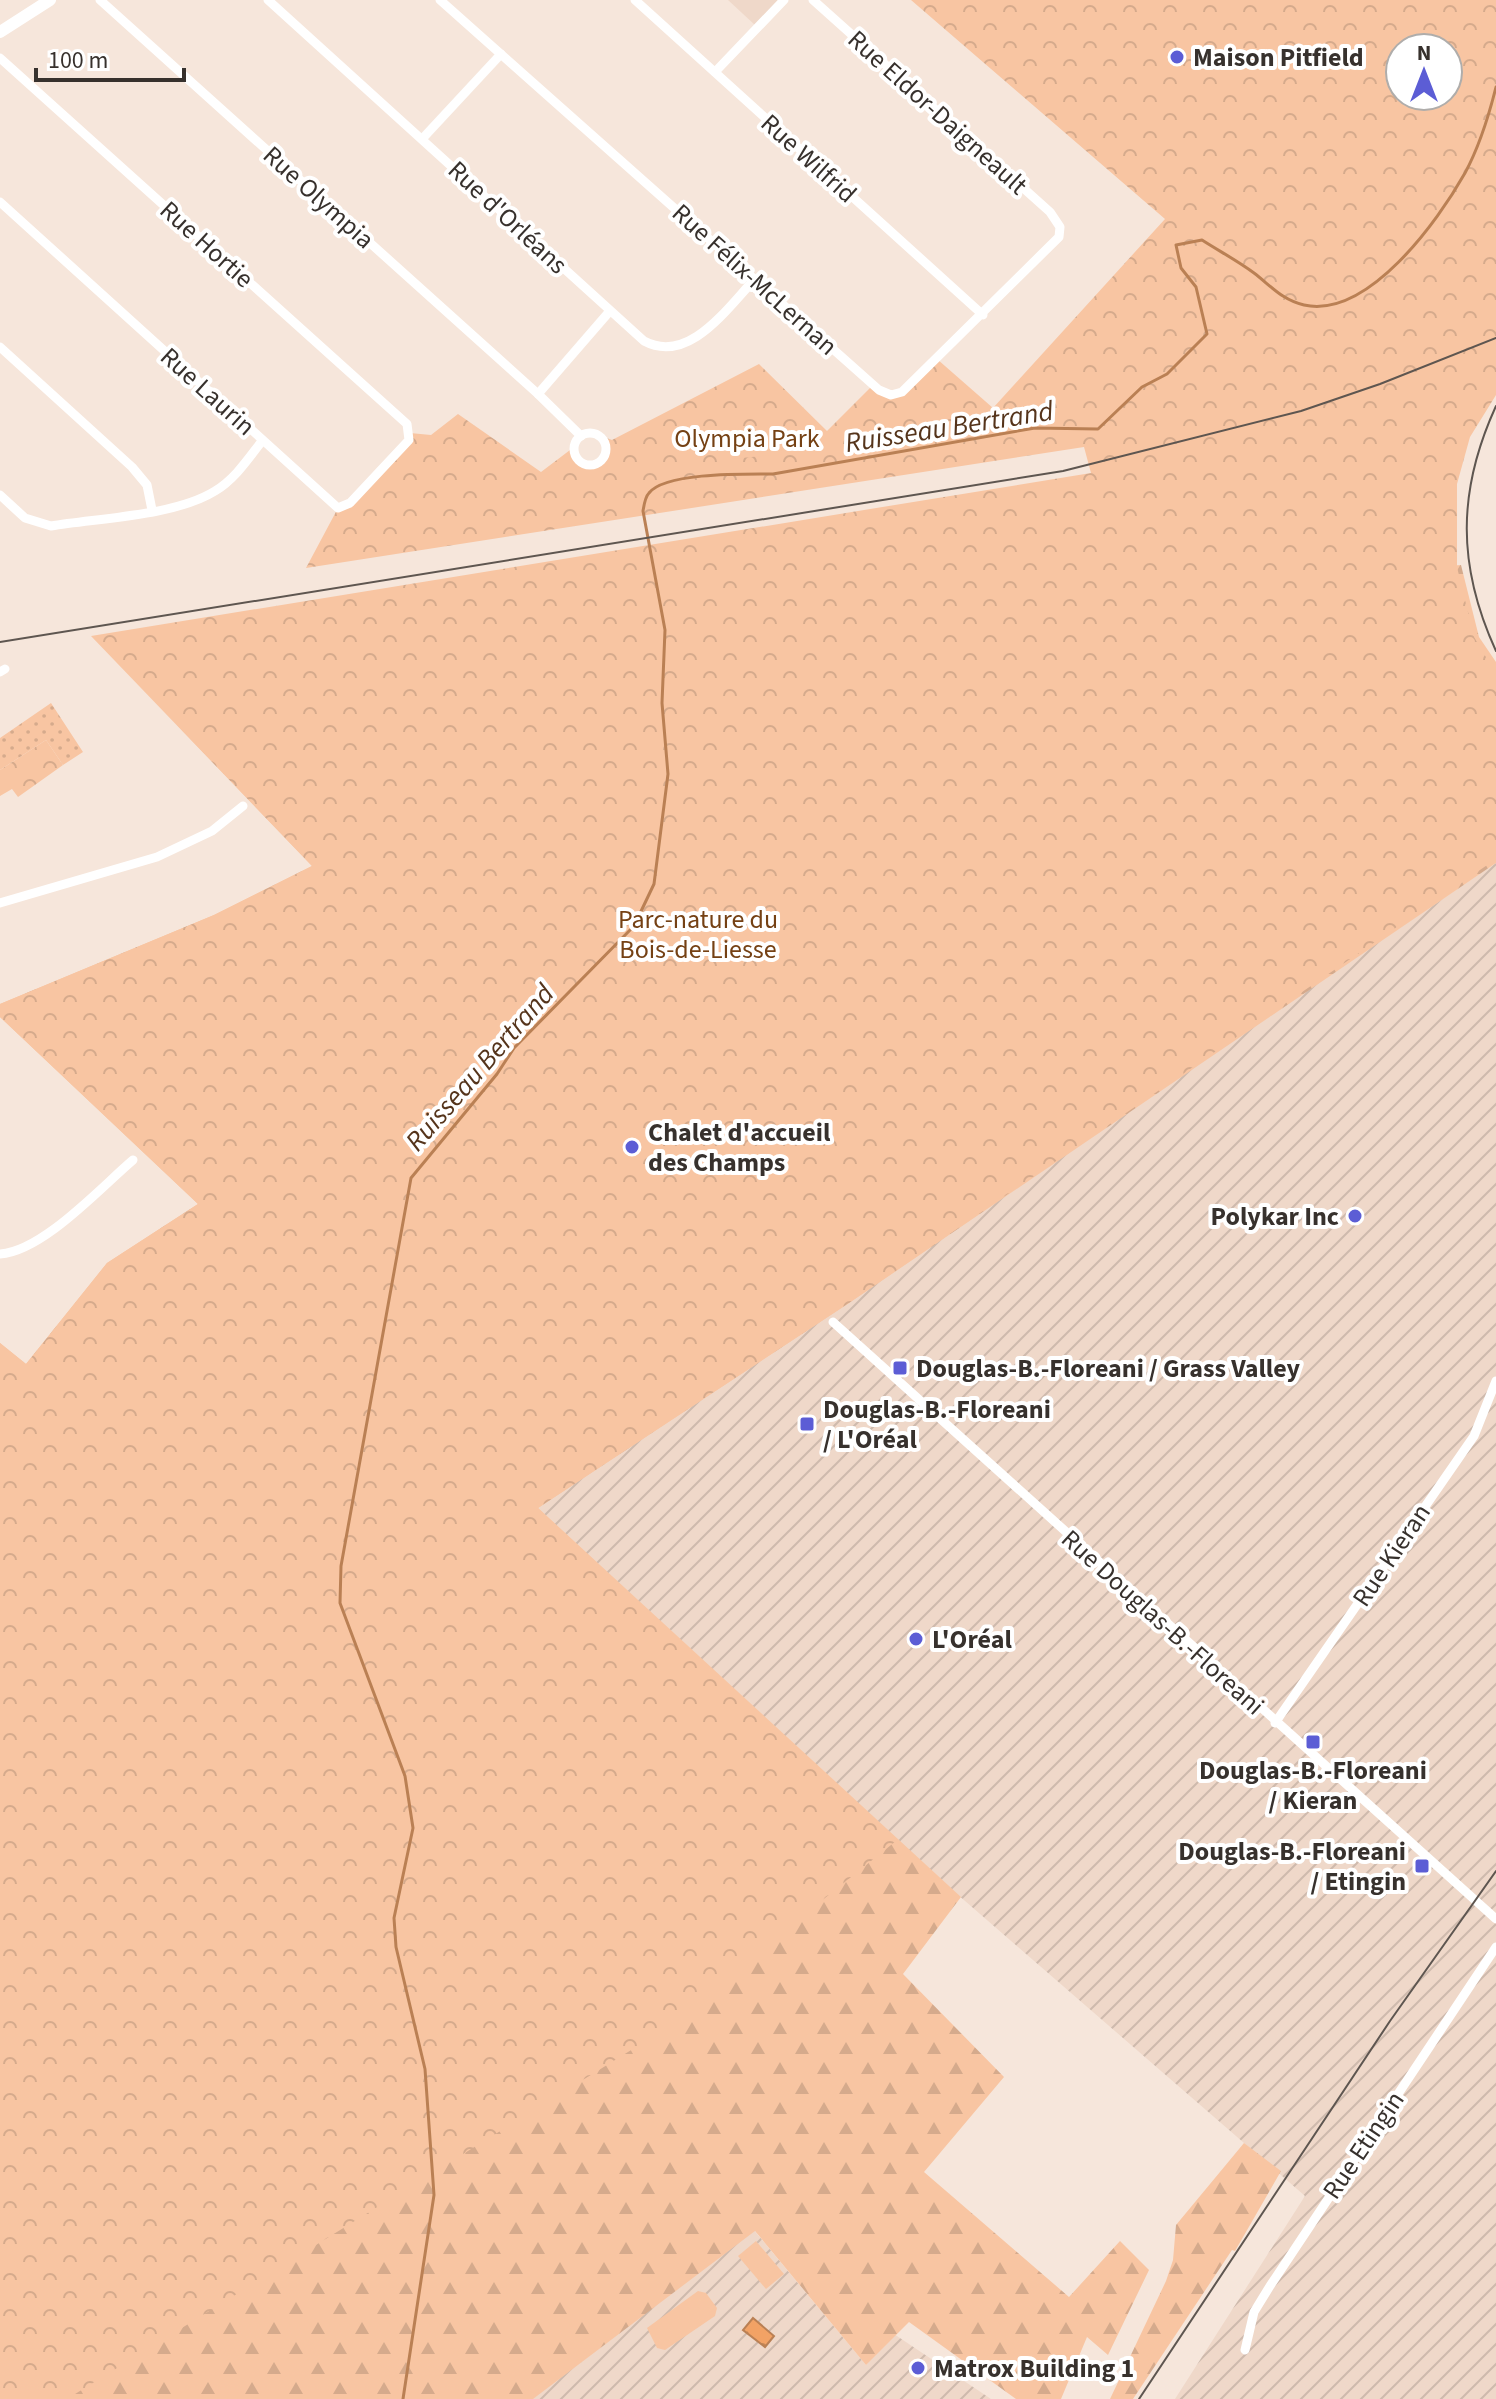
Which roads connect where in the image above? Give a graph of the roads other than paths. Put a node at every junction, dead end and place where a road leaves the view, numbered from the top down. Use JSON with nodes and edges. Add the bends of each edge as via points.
{"nodes":[{"id":1,"x":50,"y":0,"type":"edge"},
{"id":2,"x":100,"y":0,"type":"edge"},
{"id":3,"x":268,"y":0,"type":"edge"},
{"id":4,"x":440,"y":0,"type":"edge"},
{"id":5,"x":635,"y":0,"type":"edge"},
{"id":6,"x":784,"y":0,"type":"edge"},
{"id":7,"x":813,"y":0,"type":"edge"},
{"id":8,"x":0,"y":32,"type":"edge"},
{"id":9,"x":501,"y":54,"type":"junction"},
{"id":10,"x":0,"y":58,"type":"edge"},
{"id":11,"x":715,"y":72,"type":"junction"},
{"id":12,"x":423,"y":138,"type":"junction"},
{"id":13,"x":0,"y":202,"type":"edge"},
{"id":14,"x":1060,"y":227,"type":"joint"},
{"id":15,"x":755,"y":279,"type":"junction"},
{"id":16,"x":609,"y":312,"type":"junction"},
{"id":17,"x":983,"y":315,"type":"junction"},
{"id":18,"x":0,"y":347,"type":"edge"},
{"id":19,"x":538,"y":394,"type":"junction"},
{"id":20,"x":410,"y":433,"type":"joint"},
{"id":21,"x":581,"y":436,"type":"dead end"},
{"id":22,"x":262,"y":441,"type":"junction"},
{"id":23,"x":0,"y":495,"type":"edge"},
{"id":24,"x":152,"y":510,"type":"junction"},
{"id":25,"x":243,"y":806,"type":"dead end"},
{"id":26,"x":0,"y":903,"type":"edge"},
{"id":27,"x":133,"y":1160,"type":"dead end"},
{"id":28,"x":0,"y":1254,"type":"edge"},
{"id":29,"x":833,"y":1322,"type":"dead end"},
{"id":30,"x":1496,"y":1381,"type":"edge"},
{"id":31,"x":1275,"y":1723,"type":"junction"},
{"id":32,"x":1496,"y":1919,"type":"edge"},
{"id":33,"x":1496,"y":1947,"type":"edge"},
{"id":34,"x":1245,"y":2350,"type":"dead end"}],
"edges":[{"from":1,"to":8,"type":"main road"},
{"from":2,"to":19,"type":"street","name":"Rue Olympia"},
{"from":3,"to":12,"type":"street","name":"Rue d'Orléans"},
{"from":4,"to":9,"type":"street","name":"Rue Félix-McLernan"},
{"from":5,"to":11,"type":"street","name":"Rue Wilfrid"},
{"from":6,"to":11,"type":"street"},
{"from":7,"to":14,"type":"street","name":"Rue Eldor-Daigneault","via":[[1050,212]]},
{"from":9,"to":12,"type":"street"},
{"from":9,"to":15,"type":"street","name":"Rue Félix-McLernan"},
{"from":10,"to":20,"type":"street","name":"Rue Hortie","via":[[407,424]]},
{"from":11,"to":17,"type":"street","name":"Rue Wilfrid"},
{"from":12,"to":16,"type":"street","name":"Rue d'Orléans"},
{"from":13,"to":22,"type":"street","name":"Rue Laurin"},
{"from":14,"to":17,"type":"street","name":"Rue Félix-McLernan","via":[[1059,237]]},
{"from":15,"to":16,"type":"street","name":"Rue d'Orléans","via":[[700,336],[672,347],[644,341]]},
{"from":15,"to":17,"type":"street","name":"Rue Félix-McLernan","via":[[873,385],[891,395],[902,392]]},
{"from":16,"to":19,"type":"street"},
{"from":18,"to":24,"type":"street","via":[[132,467],[147,485]]},
{"from":19,"to":21,"type":"street","name":"Rue Olympia"},
{"from":20,"to":22,"type":"street","name":"Rue Laurin","via":[[405,445],[350,503],[338,508]]},
{"from":22,"to":24,"type":"street","via":[[216,490],[198,500]]},
{"from":23,"to":24,"type":"street","via":[[37,524],[51,526]]},
{"from":25,"to":26,"type":"street","via":[[212,831],[157,857]]},
{"from":27,"to":28,"type":"street","via":[[38,1240]]},
{"from":29,"to":31,"type":"street","name":"Rue Douglas-B.-Floreani"},
{"from":30,"to":31,"type":"street","name":"Rue Kieran","via":[[1474,1436]]},
{"from":31,"to":32,"type":"street","name":"Rue Douglas-B.-Floreani"},
{"from":33,"to":34,"type":"street","name":"Rue Etingin","via":[[1270,2286],[1254,2312]]}]}
